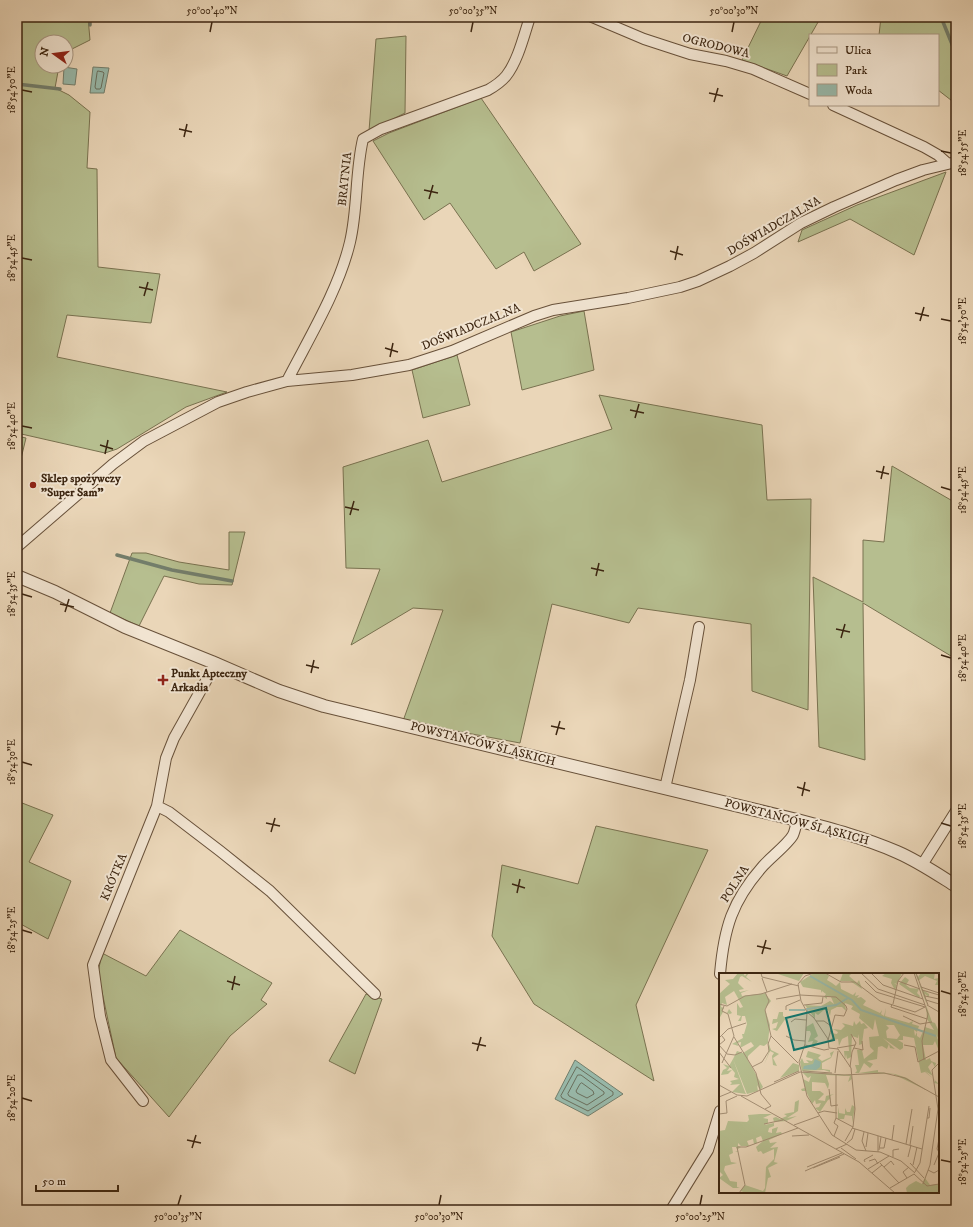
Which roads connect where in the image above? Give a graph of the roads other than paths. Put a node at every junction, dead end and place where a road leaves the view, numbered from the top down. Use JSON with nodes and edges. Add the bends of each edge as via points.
{"nodes":[{"id":1,"x":530,"y":17,"type":"edge"},
{"id":2,"x":592,"y":17,"type":"edge"},
{"id":3,"x":809,"y":94,"type":"edge"},
{"id":4,"x":835,"y":106,"type":"edge"},
{"id":5,"x":952,"y":162,"type":"edge"},
{"id":6,"x":287,"y":381,"type":"junction"},
{"id":7,"x":17,"y":546,"type":"edge"},
{"id":8,"x":17,"y":576,"type":"edge"},
{"id":9,"x":699,"y":627,"type":"dead end"},
{"id":10,"x":216,"y":663,"type":"junction"},
{"id":11,"x":665,"y":788,"type":"junction"},
{"id":12,"x":157,"y":806,"type":"junction"},
{"id":13,"x":956,"y":811,"type":"edge"},
{"id":14,"x":797,"y":820,"type":"junction"},
{"id":15,"x":922,"y":865,"type":"junction"},
{"id":16,"x":956,"y":886,"type":"edge"},
{"id":17,"x":720,"y":973,"type":"edge"},
{"id":18,"x":375,"y":994,"type":"dead end"},
{"id":19,"x":143,"y":1101,"type":"dead end"},
{"id":20,"x":719,"y":1114,"type":"edge"},
{"id":21,"x":671,"y":1210,"type":"edge"}],
"edges":[{"from":1,"to":6,"type":"street","name":"BRATNIA","via":[[513,65],[499,83],[488,90],[381,129],[364,139],[360,154],[354,222],[344,263],[322,314]]},
{"from":2,"to":3,"type":"street","name":"OGRODOWA","via":[[644,39],[690,54],[753,69]]},
{"from":4,"to":5,"type":"street"},
{"from":5,"to":6,"type":"street","name":"DOŚWIADCZALNA","via":[[896,180],[827,210],[800,223],[730,266],[680,287],[553,310],[452,351],[409,365],[359,374]]},
{"from":6,"to":7,"type":"street","name":"DOŚWIADCZALNA","via":[[218,402],[144,441],[108,468]]},
{"from":8,"to":10,"type":"street","name":"POWSTAŃCÓW ŚLĄSKICH","via":[[125,627]]},
{"from":9,"to":11,"type":"street","via":[[690,680]]},
{"from":10,"to":11,"type":"street","name":"POWSTAŃCÓW ŚLĄSKICH","via":[[279,691],[324,706]]},
{"from":10,"to":12,"type":"street","name":"KRÓTKA","via":[[174,738],[166,758]]},
{"from":11,"to":14,"type":"street","name":"POWSTAŃCÓW ŚLĄSKICH"},
{"from":12,"to":18,"type":"street","via":[[169,812],[270,891]]},
{"from":12,"to":19,"type":"street","name":"KRÓTKA","via":[[93,965],[100,1016],[111,1060]]},
{"from":13,"to":15,"type":"street"},
{"from":14,"to":15,"type":"street","name":"POWSTAŃCÓW ŚLĄSKICH","via":[[862,839],[898,852]]},
{"from":14,"to":17,"type":"street","name":"POLNA","via":[[793,835],[744,889],[730,915]]},
{"from":15,"to":16,"type":"street","name":"POWSTAŃCÓW ŚLĄSKICH"},
{"from":20,"to":21,"type":"street","via":[[708,1150]]}]}
